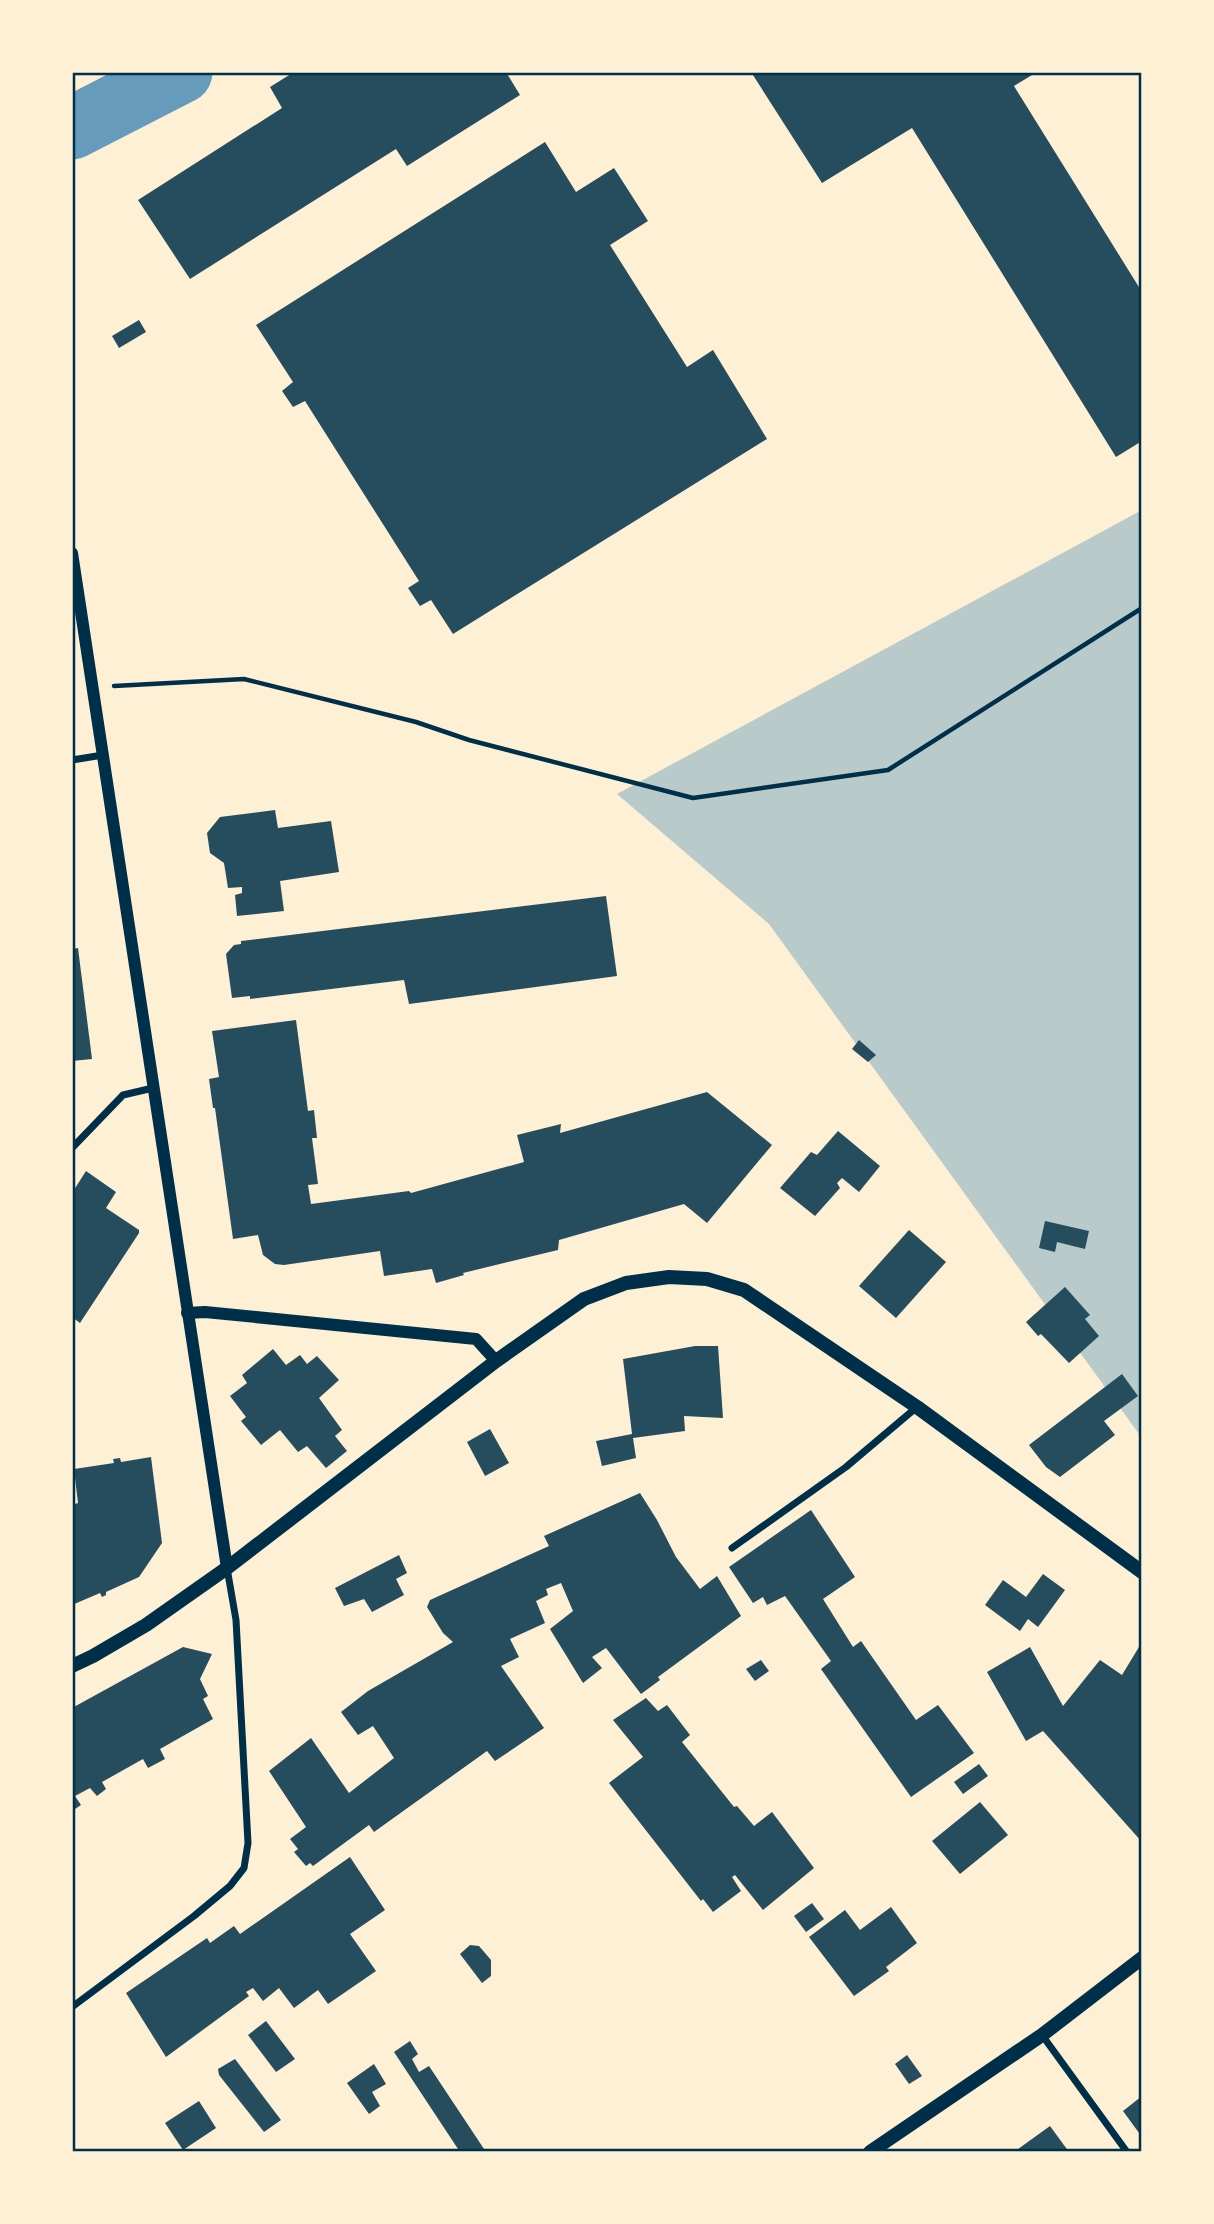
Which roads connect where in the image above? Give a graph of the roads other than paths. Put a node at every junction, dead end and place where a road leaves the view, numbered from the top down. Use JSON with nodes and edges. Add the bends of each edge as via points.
{"nodes":[{"id":1,"x":72,"y":553,"type":"edge"},
{"id":2,"x":103,"y":755,"type":"junction"},
{"id":3,"x":72,"y":760,"type":"edge"},
{"id":4,"x":153,"y":1088,"type":"junction"},
{"id":5,"x":72,"y":1148,"type":"edge"},
{"id":6,"x":187,"y":1313,"type":"junction"},
{"id":7,"x":496,"y":1361,"type":"junction"},
{"id":8,"x":917,"y":1407,"type":"junction"},
{"id":9,"x":732,"y":1548,"type":"dead end"},
{"id":10,"x":227,"y":1568,"type":"junction"},
{"id":11,"x":1142,"y":1572,"type":"edge"},
{"id":12,"x":72,"y":1666,"type":"edge"},
{"id":13,"x":1142,"y":1958,"type":"edge"},
{"id":14,"x":72,"y":2007,"type":"edge"},
{"id":15,"x":1042,"y":2035,"type":"junction"},
{"id":16,"x":870,"y":2152,"type":"edge"},
{"id":17,"x":1127,"y":2152,"type":"edge"}],
"edges":[{"from":1,"to":2,"type":"street"},
{"from":2,"to":3,"type":"street"},
{"from":2,"to":4,"type":"street"},
{"from":4,"to":5,"type":"street","via":[[123,1095]]},
{"from":4,"to":6,"type":"street"},
{"from":6,"to":7,"type":"street","via":[[476,1339]]},
{"from":6,"to":10,"type":"street"},
{"from":7,"to":8,"type":"main road","via":[[584,1299],[626,1283],[669,1277],[707,1279],[744,1290]]},
{"from":7,"to":10,"type":"main road"},
{"from":8,"to":9,"type":"street","via":[[846,1467]]},
{"from":8,"to":11,"type":"main road"},
{"from":10,"to":12,"type":"main road","via":[[146,1625]]},
{"from":10,"to":14,"type":"street","via":[[236,1620],[248,1843],[244,1868],[194,1916]]},
{"from":13,"to":15,"type":"main road"},
{"from":15,"to":16,"type":"main road"},
{"from":15,"to":17,"type":"street"}]}
